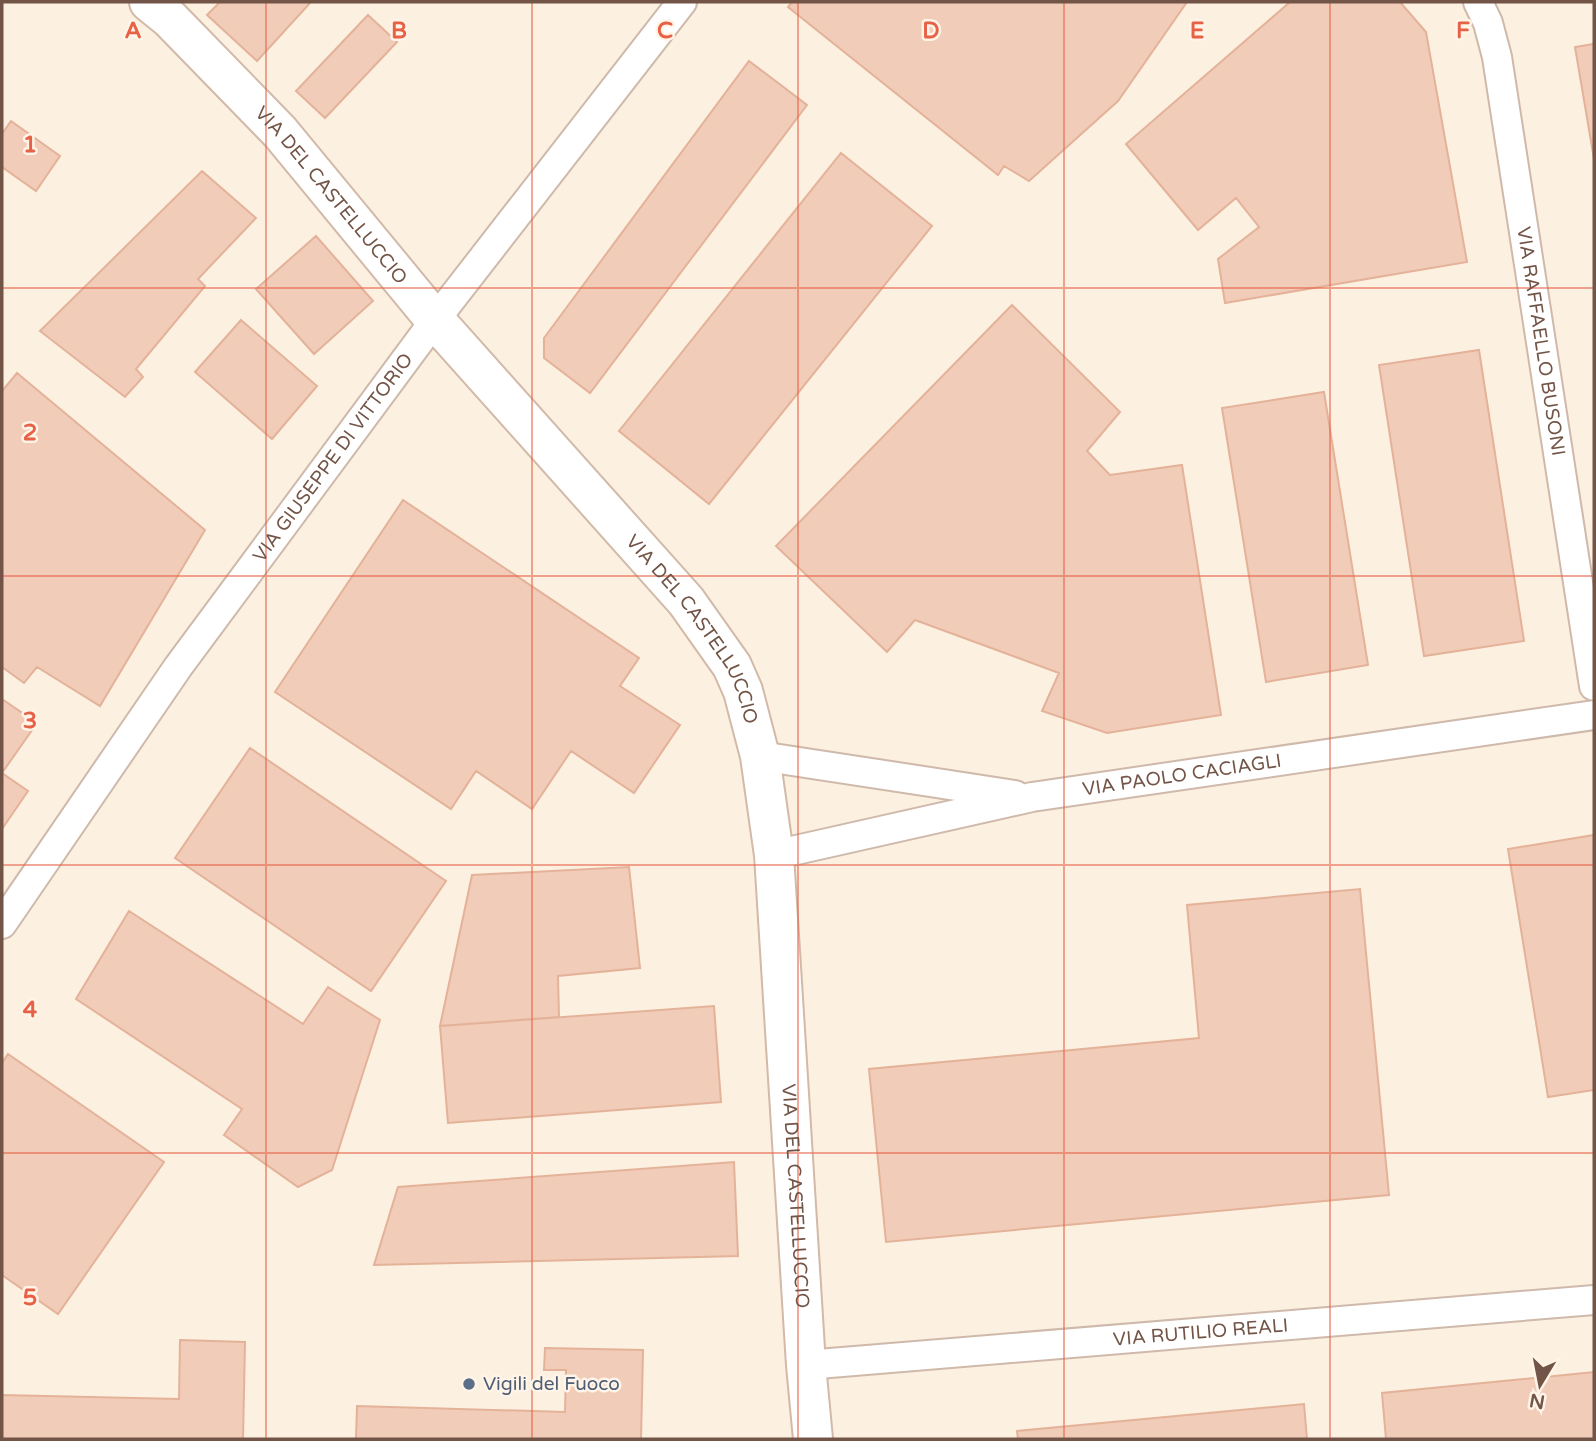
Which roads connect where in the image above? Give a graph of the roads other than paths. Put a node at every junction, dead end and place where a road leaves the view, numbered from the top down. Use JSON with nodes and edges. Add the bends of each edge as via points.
{"nodes":[{"id":1,"x":149,"y":2,"type":"edge"},
{"id":2,"x":682,"y":2,"type":"edge"},
{"id":3,"x":1478,"y":2,"type":"edge"},
{"id":4,"x":435,"y":320,"type":"junction"},
{"id":5,"x":1594,"y":686,"type":"edge"},
{"id":6,"x":1594,"y":715,"type":"edge"},
{"id":7,"x":760,"y":757,"type":"junction"},
{"id":8,"x":1032,"y":797,"type":"junction"},
{"id":9,"x":774,"y":855,"type":"junction"},
{"id":10,"x":2,"y":924,"type":"edge"},
{"id":11,"x":1594,"y":1300,"type":"edge"},
{"id":12,"x":806,"y":1365,"type":"junction"},
{"id":13,"x":813,"y":1439,"type":"edge"}],
"edges":[{"from":1,"to":4,"type":"street","name":"VIA DEL CASTELLUCCIO","via":[[280,132]]},
{"from":2,"to":4,"type":"street","name":"VIA GIUSEPPE DI VITTORIO"},
{"from":3,"to":5,"type":"street","name":"VIA RAFFAELLO BUSONI","via":[[1497,57]]},
{"from":4,"to":7,"type":"street","name":"VIA DEL CASTELLUCCIO","via":[[687,601],[732,666]]},
{"from":4,"to":10,"type":"street","name":"VIA GIUSEPPE DI VITTORIO","via":[[178,667]]},
{"from":6,"to":8,"type":"street","name":"VIA PAOLO CACIAGLI"},
{"from":7,"to":8,"type":"street"},
{"from":7,"to":9,"type":"street","name":"VIA DEL CASTELLUCCIO"},
{"from":8,"to":9,"type":"street","name":"VIA PAOLO CACIAGLI"},
{"from":9,"to":12,"type":"street","name":"VIA DEL CASTELLUCCIO"},
{"from":11,"to":12,"type":"street","name":"VIA RUTILIO REALI"},
{"from":12,"to":13,"type":"street","name":"VIA DEL CASTELLUCCIO"}]}
